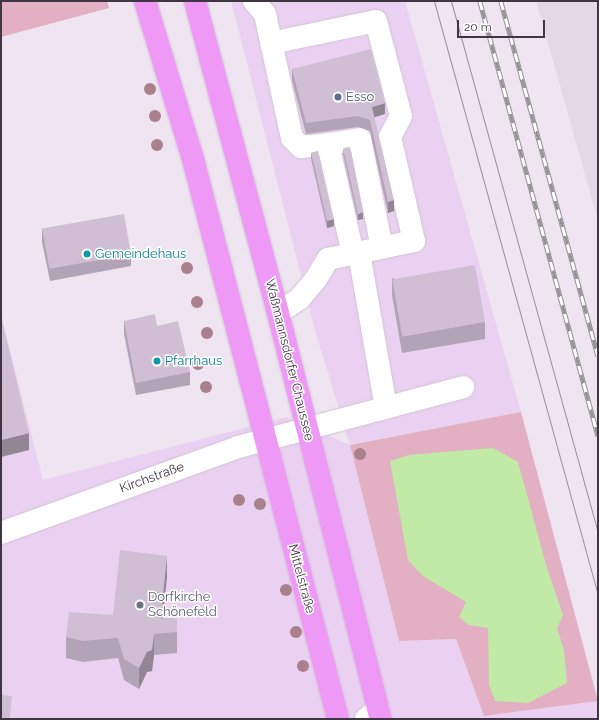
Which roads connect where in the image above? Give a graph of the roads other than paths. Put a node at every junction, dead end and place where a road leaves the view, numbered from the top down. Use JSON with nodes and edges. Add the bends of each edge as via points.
{"nodes":[{"id":1,"x":145,"y":1,"type":"edge"},
{"id":2,"x":196,"y":1,"type":"edge"},
{"id":3,"x":254,"y":1,"type":"edge"},
{"id":4,"x":271,"y":43,"type":"junction"},
{"id":5,"x":328,"y":144,"type":"junction"},
{"id":6,"x":382,"y":248,"type":"junction"},
{"id":7,"x":356,"y":253,"type":"junction"},
{"id":8,"x":278,"y":313,"type":"junction"},
{"id":9,"x":463,"y":387,"type":"dead end"},
{"id":10,"x":386,"y":407,"type":"junction"},
{"id":11,"x":306,"y":428,"type":"junction"},
{"id":12,"x":265,"y":439,"type":"junction"},
{"id":13,"x":1,"y":533,"type":"edge"},
{"id":14,"x":375,"y":716,"type":"edge"},
{"id":15,"x":338,"y":719,"type":"edge"}],
"edges":[{"from":1,"to":12,"type":"main road","via":[[194,159]]},
{"from":2,"to":8,"type":"main road","name":"Waßmannsdorfer Chaussee"},
{"from":3,"to":4,"type":"street","via":[[265,14]]},
{"from":4,"to":5,"type":"street","via":[[292,138],[301,147]]},
{"from":4,"to":6,"type":"street","via":[[376,22],[401,116],[390,137],[414,241]]},
{"from":5,"to":6,"type":"street","via":[[360,139]]},
{"from":5,"to":7,"type":"street"},
{"from":6,"to":7,"type":"street"},
{"from":7,"to":8,"type":"street","via":[[328,259],[299,300]]},
{"from":7,"to":10,"type":"street"},
{"from":8,"to":11,"type":"main road","name":"Waßmannsdorfer Chaussee"},
{"from":9,"to":10,"type":"street","name":"Kirchstraße"},
{"from":10,"to":11,"type":"street","name":"Kirchstraße"},
{"from":11,"to":12,"type":"street","name":"Kirchstraße"},
{"from":11,"to":14,"type":"main road","name":"Waßmannsdorfer Chaussee"},
{"from":12,"to":13,"type":"street","name":"Kirchstraße"},
{"from":12,"to":15,"type":"main road","name":"Mittelstraße"}]}
